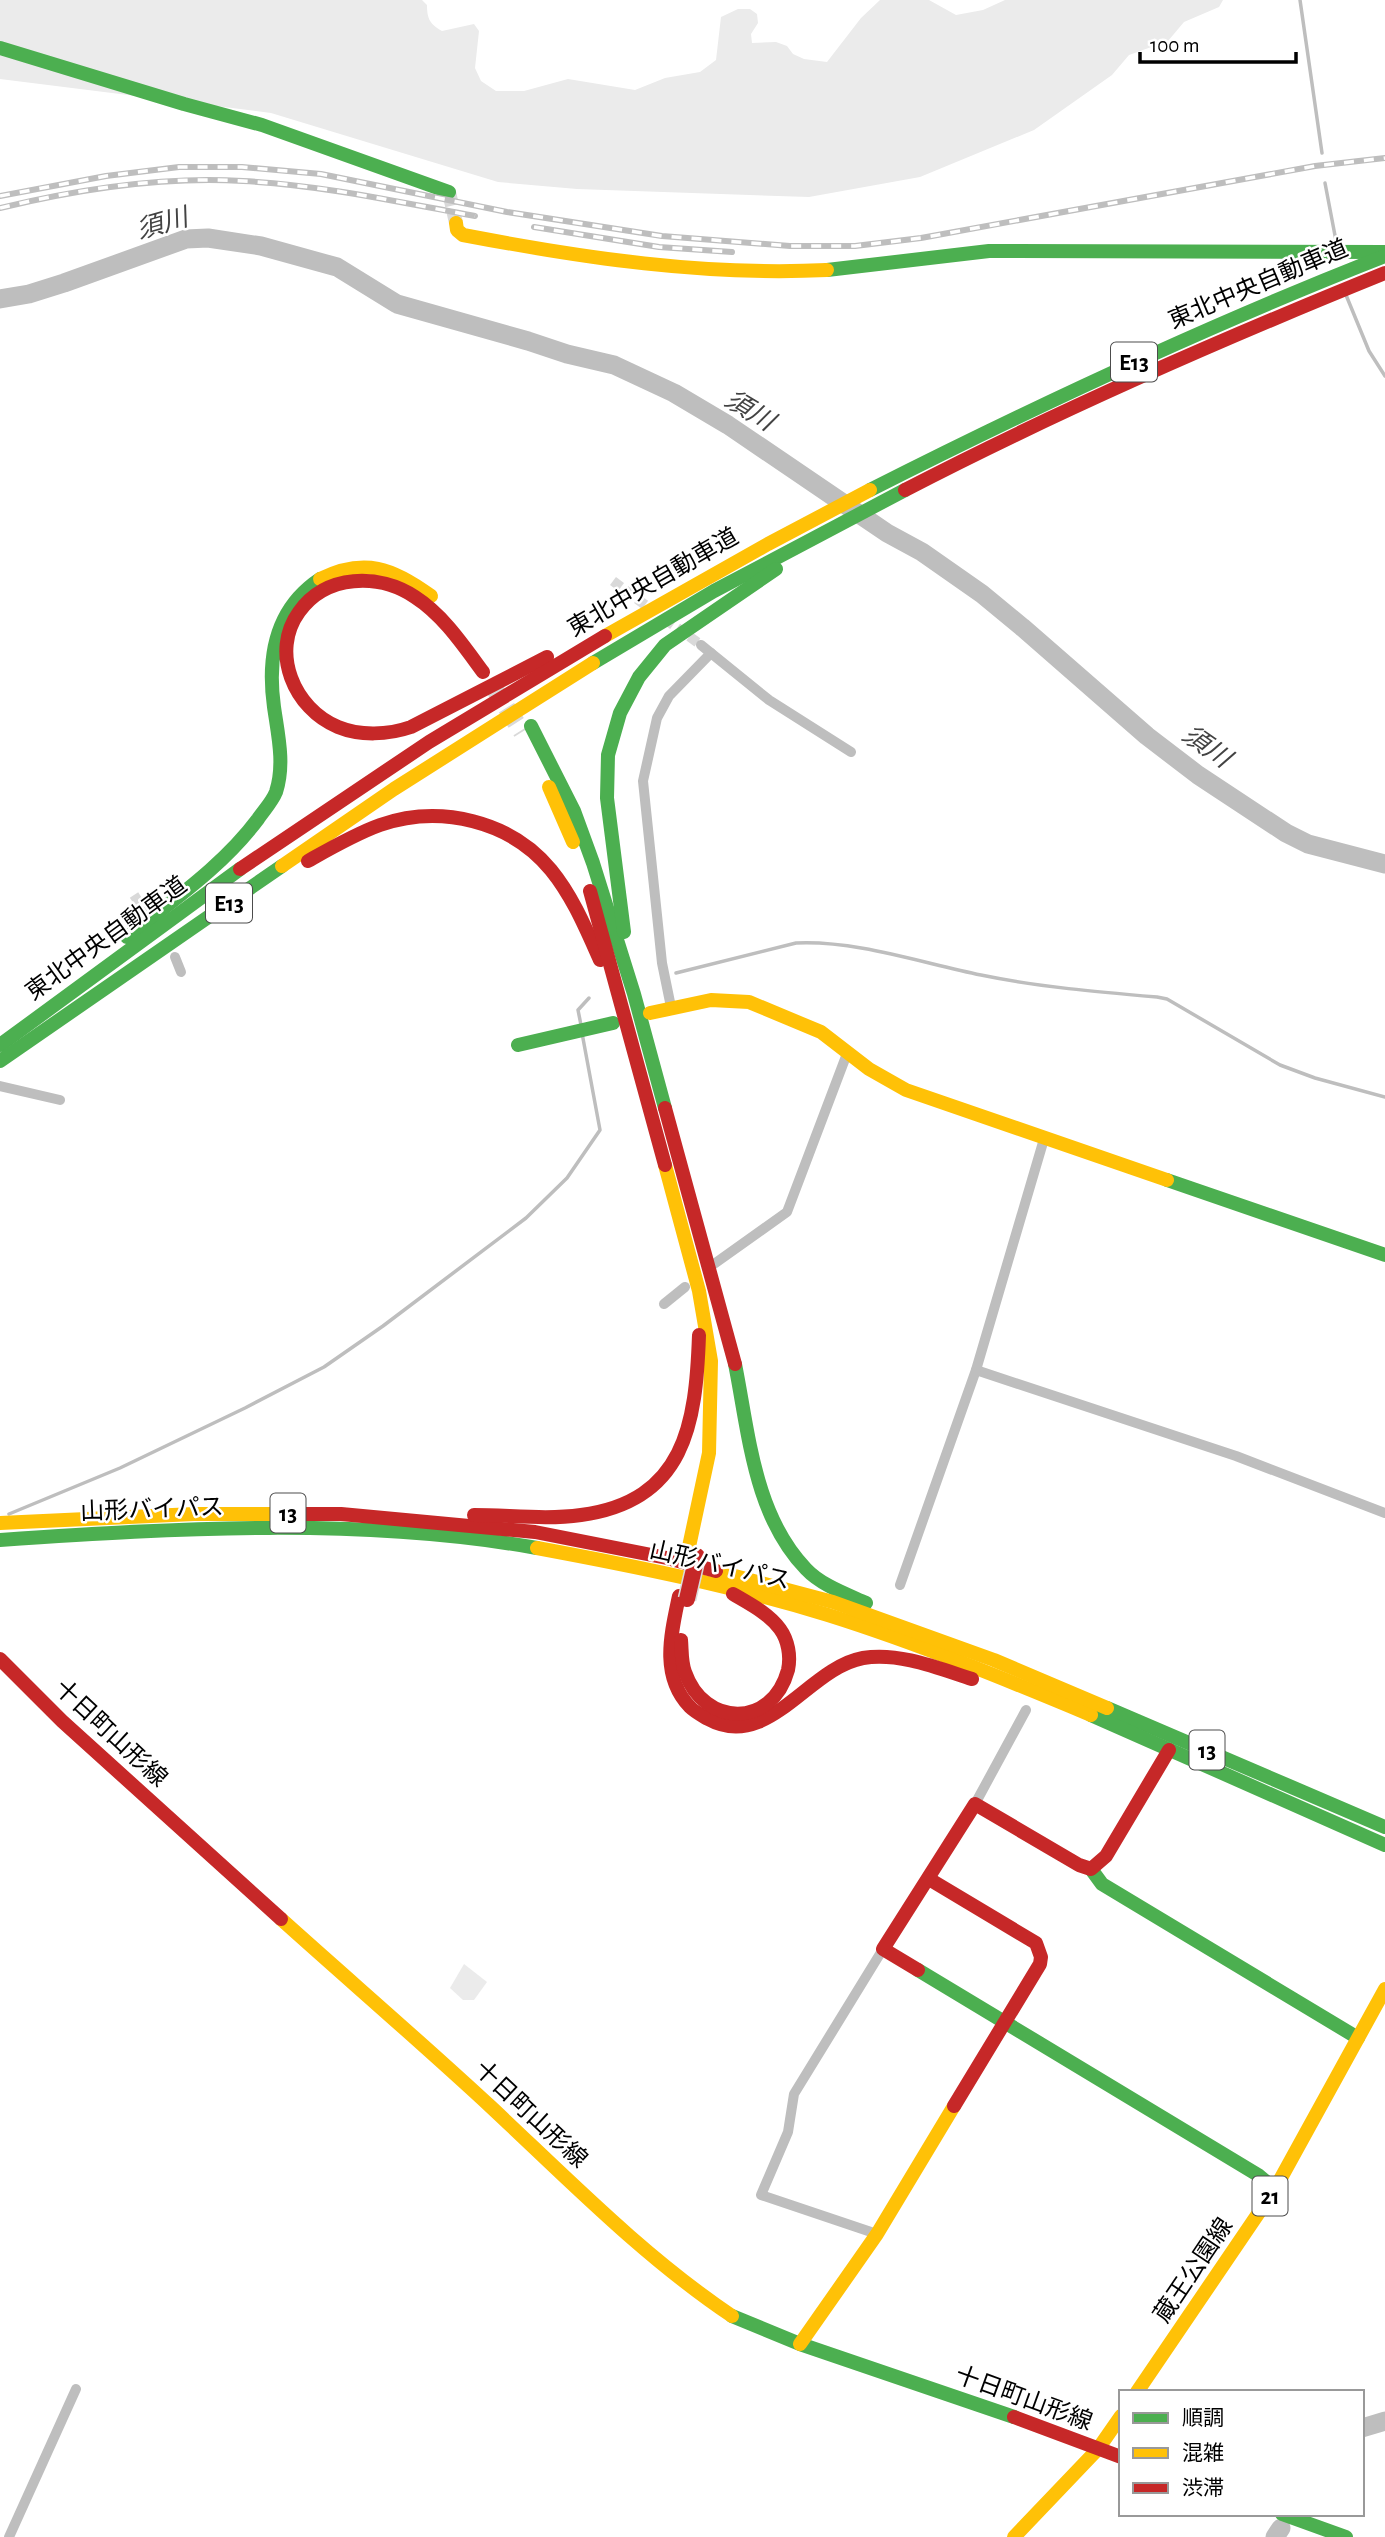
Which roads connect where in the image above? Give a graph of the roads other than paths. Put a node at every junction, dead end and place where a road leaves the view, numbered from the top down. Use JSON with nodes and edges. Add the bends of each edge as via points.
{"nodes":[{"id":1,"x":0,"y":48,"type":"edge"},
{"id":2,"x":449,"y":192,"type":"dead end"},
{"id":3,"x":456,"y":223,"type":"dead end"},
{"id":4,"x":1385,"y":254,"type":"edge"},
{"id":5,"x":1385,"y":273,"type":"edge"},
{"id":6,"x":1325,"y":288,"type":"junction"},
{"id":7,"x":953,"y":457,"type":"junction"},
{"id":8,"x":696,"y":576,"type":"junction"},
{"id":9,"x":719,"y":597,"type":"junction"},
{"id":10,"x":701,"y":645,"type":"tunnel mouth"},
{"id":11,"x":711,"y":653,"type":"junction"},
{"id":12,"x":851,"y":752,"type":"dead end"},
{"id":13,"x":174,"y":957,"type":"dead end"},
{"id":14,"x":181,"y":972,"type":"dead end"},
{"id":15,"x":634,"y":994,"type":"junction"},
{"id":16,"x":617,"y":998,"type":"junction"},
{"id":17,"x":671,"y":1007,"type":"junction"},
{"id":18,"x":650,"y":1013,"type":"dead end"},
{"id":19,"x":613,"y":1023,"type":"dead end"},
{"id":20,"x":0,"y":1043,"type":"edge"},
{"id":21,"x":27,"y":1043,"type":"junction"},
{"id":22,"x":518,"y":1045,"type":"dead end"},
{"id":23,"x":848,"y":1051,"type":"junction"},
{"id":24,"x":0,"y":1061,"type":"edge"},
{"id":25,"x":0,"y":1086,"type":"edge"},
{"id":26,"x":60,"y":1100,"type":"dead end"},
{"id":27,"x":1044,"y":1139,"type":"junction"},
{"id":28,"x":1385,"y":1255,"type":"edge"},
{"id":29,"x":711,"y":1267,"type":"junction"},
{"id":30,"x":692,"y":1289,"type":"junction"},
{"id":31,"x":664,"y":1304,"type":"dead end"},
{"id":32,"x":976,"y":1370,"type":"junction"},
{"id":33,"x":1385,"y":1513,"type":"edge"},
{"id":34,"x":341,"y":1514,"type":"junction"},
{"id":35,"x":0,"y":1523,"type":"edge"},
{"id":36,"x":0,"y":1540,"type":"edge"},
{"id":37,"x":692,"y":1556,"type":"junction"},
{"id":38,"x":900,"y":1585,"type":"dead end"},
{"id":39,"x":724,"y":1588,"type":"junction"},
{"id":40,"x":683,"y":1598,"type":"junction"},
{"id":41,"x":0,"y":1658,"type":"edge"},
{"id":42,"x":1029,"y":1674,"type":"junction"},
{"id":43,"x":1026,"y":1710,"type":"dead end"},
{"id":44,"x":1089,"y":1715,"type":"junction"},
{"id":45,"x":1169,"y":1750,"type":"junction"},
{"id":46,"x":975,"y":1804,"type":"junction"},
{"id":47,"x":1385,"y":1828,"type":"edge"},
{"id":48,"x":1385,"y":1845,"type":"edge"},
{"id":49,"x":1091,"y":1869,"type":"junction"},
{"id":50,"x":929,"y":1880,"type":"junction"},
{"id":51,"x":883,"y":1949,"type":"junction"},
{"id":52,"x":1385,"y":1989,"type":"edge"},
{"id":53,"x":1006,"y":2022,"type":"junction"},
{"id":54,"x":1358,"y":2038,"type":"junction"},
{"id":55,"x":1275,"y":2189,"type":"junction"},
{"id":56,"x":877,"y":2234,"type":"junction"},
{"id":57,"x":800,"y":2343,"type":"junction"},
{"id":58,"x":76,"y":2389,"type":"dead end"},
{"id":59,"x":1138,"y":2390,"type":"edge"},
{"id":60,"x":1119,"y":2419,"type":"edge"},
{"id":61,"x":1098,"y":2449,"type":"junction"},
{"id":62,"x":1119,"y":2456,"type":"edge"},
{"id":63,"x":1288,"y":2516,"type":"edge"},
{"id":64,"x":9,"y":2537,"type":"edge"},
{"id":65,"x":1014,"y":2537,"type":"edge"},
{"id":66,"x":1346,"y":2537,"type":"edge"}],
"edges":[{"from":1,"to":2,"type":"main road","via":[[262,125]]},
{"from":3,"to":4,"type":"main road","via":[[463,235],[517,245],[649,266],[729,271],[839,270],[989,251]]},
{"from":4,"to":6,"type":"main road","name":"東北中央自動車道","number":"E13"},
{"from":5,"to":6,"type":"main road","name":"東北中央自動車道","number":"E13"},
{"from":6,"to":7,"type":"main road","name":"東北中央自動車道","number":"E13","via":[[1271,318]]},
{"from":7,"to":8,"type":"main road","name":"東北中央自動車道","number":"E13"},
{"from":7,"to":9,"type":"main road","name":"東北中央自動車道","number":"E13"},
{"from":8,"to":20,"type":"main road","name":"東北中央自動車道","number":"E13","via":[[343,798]]},
{"from":8,"to":20,"type":"main road","via":[[421,723],[395,732],[361,733],[329,725],[304,707],[288,677],[287,643],[296,617],[314,595],[341,582],[370,579],[398,587],[442,619],[489,670],[442,604],[408,578],[377,566],[345,568],[316,579],[292,602],[276,636],[271,678],[280,759],[275,795],[253,828],[232,851]]},
{"from":9,"to":15,"type":"main road","via":[[665,645],[639,677],[620,713],[608,755],[607,798]]},
{"from":9,"to":21,"type":"main road","name":"東北中央自動車道","number":"E13","via":[[609,653],[394,789]]},
{"from":10,"to":11,"type":"street"},
{"from":11,"to":12,"type":"street","via":[[769,700]]},
{"from":11,"to":17,"type":"street","via":[[669,696],[657,718],[643,780],[662,963]]},
{"from":13,"to":14,"type":"street"},
{"from":15,"to":16,"type":"main road","via":[[574,811],[527,729],[583,869]]},
{"from":15,"to":29,"type":"main road"},
{"from":16,"to":21,"type":"main road","via":[[563,888],[534,853],[478,822],[426,816],[373,828],[339,843],[260,890],[108,997]]},
{"from":16,"to":30,"type":"main road"},
{"from":17,"to":18,"type":"main road"},
{"from":17,"to":23,"type":"main road","via":[[711,1000],[749,1002],[821,1032]]},
{"from":19,"to":22,"type":"main road"},
{"from":21,"to":24,"type":"main road","name":"東北中央自動車道","number":"E13"},
{"from":23,"to":27,"type":"main road","via":[[906,1090]]},
{"from":23,"to":29,"type":"street","via":[[788,1212]]},
{"from":25,"to":26,"type":"street"},
{"from":27,"to":28,"type":"main road"},
{"from":27,"to":32,"type":"street"},
{"from":29,"to":37,"type":"main road","via":[[719,1345],[720,1431]]},
{"from":29,"to":42,"type":"main road","via":[[762,1496],[779,1534],[807,1570],[880,1609],[996,1652]]},
{"from":30,"to":31,"type":"street"},
{"from":30,"to":34,"type":"main road","via":[[698,1372],[691,1423],[677,1458],[638,1500],[582,1515]]},
{"from":30,"to":37,"type":"main road","via":[[711,1361],[712,1406]]},
{"from":32,"to":33,"type":"street","via":[[1236,1456]]},
{"from":32,"to":38,"type":"street"},
{"from":34,"to":35,"type":"main road","name":"山形バイパス","number":"13","via":[[194,1514]]},
{"from":34,"to":42,"type":"main road","name":"山形バイパス","number":"13","via":[[535,1532],[667,1558],[833,1602]]},
{"from":36,"to":39,"type":"main road","name":"山形バイパス","number":"13","via":[[197,1529],[418,1533],[566,1554]]},
{"from":37,"to":40,"type":"main road"},
{"from":39,"to":40,"type":"main road","via":[[767,1613],[785,1635],[790,1652],[789,1675],[779,1695],[764,1707],[743,1714],[719,1712],[696,1696],[686,1679],[680,1660]]},
{"from":39,"to":44,"type":"main road","name":"山形バイパス","number":"13","via":[[898,1640]]},
{"from":40,"to":44,"type":"main road","via":[[669,1665],[673,1682],[691,1709],[718,1724],[737,1727],[758,1722],[782,1710],[840,1666],[861,1658],[907,1660]]},
{"from":41,"to":57,"type":"main road","name":"十日町山形線","via":[[62,1721],[689,2287],[738,2320]]},
{"from":42,"to":47,"type":"main road","name":"山形バイパス","number":"13"},
{"from":43,"to":46,"type":"street"},
{"from":44,"to":45,"type":"main road","name":"山形バイパス","number":"13"},
{"from":45,"to":48,"type":"main road","name":"山形バイパス","number":"13"},
{"from":45,"to":49,"type":"main road","via":[[1106,1856]]},
{"from":46,"to":49,"type":"main road"},
{"from":46,"to":50,"type":"main road"},
{"from":49,"to":54,"type":"main road","via":[[1102,1884]]},
{"from":50,"to":51,"type":"main road"},
{"from":50,"to":53,"type":"main road","via":[[1040,1950],[1040,1964]]},
{"from":51,"to":53,"type":"main road"},
{"from":51,"to":56,"type":"street","via":[[794,2094],[788,2132],[761,2195]]},
{"from":52,"to":54,"type":"main road","name":"蔵王公園線","number":"21"},
{"from":53,"to":55,"type":"main road"},
{"from":53,"to":56,"type":"main road"},
{"from":54,"to":55,"type":"main road","name":"蔵王公園線","number":"21"},
{"from":55,"to":59,"type":"main road","name":"蔵王公園線","number":"21"},
{"from":56,"to":57,"type":"main road"},
{"from":57,"to":61,"type":"main road","name":"十日町山形線"},
{"from":58,"to":64,"type":"street"},
{"from":60,"to":61,"type":"main road"},
{"from":61,"to":62,"type":"main road","name":"十日町山形線"},
{"from":61,"to":65,"type":"main road"},
{"from":63,"to":66,"type":"main road"}]}
